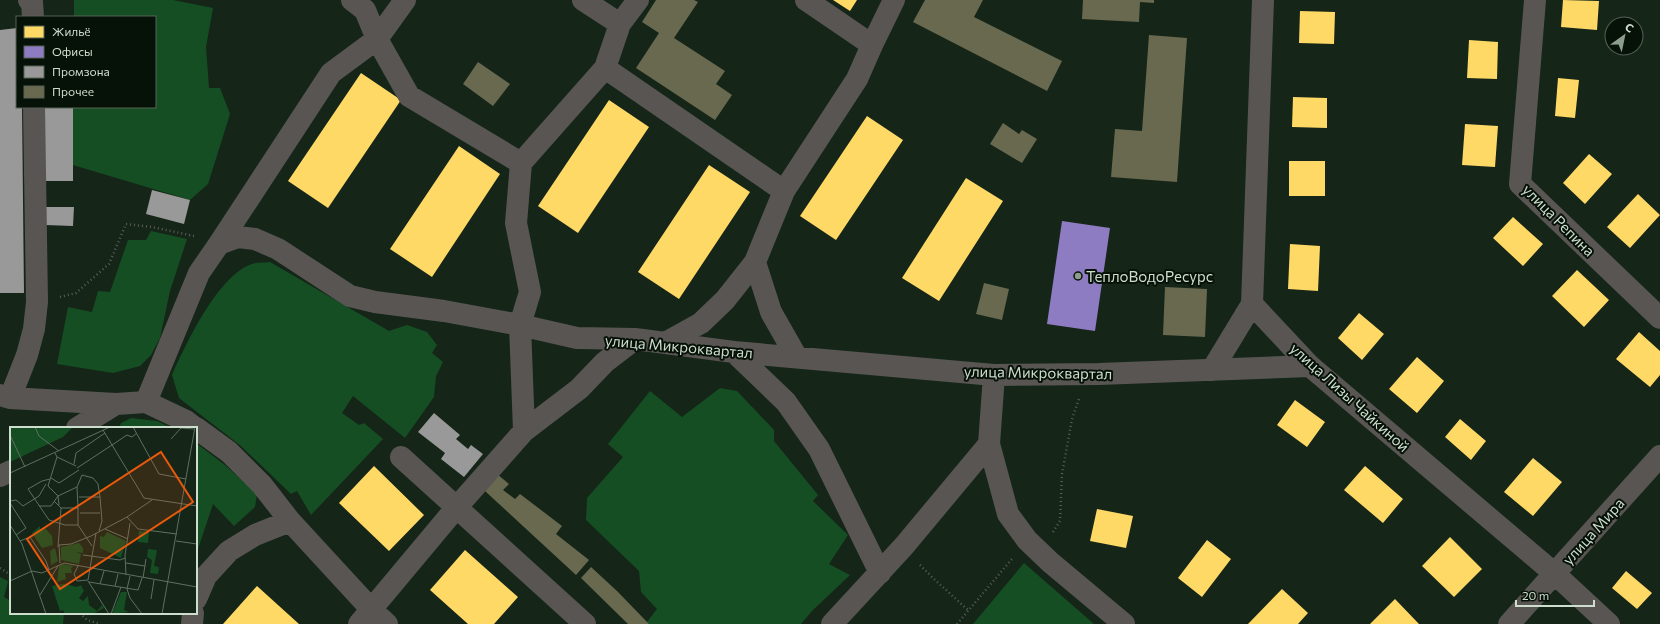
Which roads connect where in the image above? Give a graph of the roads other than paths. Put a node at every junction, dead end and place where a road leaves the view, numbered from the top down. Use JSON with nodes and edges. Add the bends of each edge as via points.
{"nodes":[{"id":1,"x":29,"y":0,"type":"edge"},
{"id":2,"x":352,"y":0,"type":"edge"},
{"id":3,"x":405,"y":0,"type":"edge"},
{"id":4,"x":583,"y":0,"type":"edge"},
{"id":5,"x":638,"y":0,"type":"edge"},
{"id":6,"x":806,"y":0,"type":"edge"},
{"id":7,"x":894,"y":0,"type":"edge"},
{"id":8,"x":1263,"y":0,"type":"edge"},
{"id":9,"x":1535,"y":0,"type":"edge"},
{"id":10,"x":32,"y":16,"type":"edge"},
{"id":11,"x":620,"y":24,"type":"junction"},
{"id":12,"x":377,"y":39,"type":"junction"},
{"id":13,"x":872,"y":45,"type":"junction"},
{"id":14,"x":605,"y":68,"type":"junction"},
{"id":15,"x":34,"y":108,"type":"edge"},
{"id":16,"x":521,"y":163,"type":"junction"},
{"id":17,"x":784,"y":192,"type":"junction"},
{"id":18,"x":219,"y":244,"type":"junction"},
{"id":19,"x":755,"y":262,"type":"junction"},
{"id":20,"x":1252,"y":304,"type":"junction"},
{"id":21,"x":1660,"y":318,"type":"edge"},
{"id":22,"x":520,"y":325,"type":"junction"},
{"id":23,"x":635,"y":339,"type":"junction"},
{"id":24,"x":665,"y":343,"type":"junction"},
{"id":25,"x":734,"y":352,"type":"junction"},
{"id":26,"x":796,"y":356,"type":"junction"},
{"id":27,"x":1310,"y":366,"type":"junction"},
{"id":28,"x":1212,"y":370,"type":"junction"},
{"id":29,"x":994,"y":375,"type":"junction"},
{"id":30,"x":5,"y":396,"type":"edge"},
{"id":31,"x":146,"y":402,"type":"junction"},
{"id":32,"x":116,"y":404,"type":"junction"},
{"id":33,"x":79,"y":427,"type":"edge"},
{"id":34,"x":195,"y":427,"type":"edge"},
{"id":35,"x":197,"y":429,"type":"edge"},
{"id":36,"x":524,"y":431,"type":"junction"},
{"id":37,"x":988,"y":444,"type":"junction"},
{"id":38,"x":1660,"y":456,"type":"edge"},
{"id":39,"x":401,"y":457,"type":"dead end"},
{"id":40,"x":10,"y":471,"type":"edge"},
{"id":41,"x":0,"y":476,"type":"edge"},
{"id":42,"x":456,"y":508,"type":"junction"},
{"id":43,"x":290,"y":521,"type":"junction"},
{"id":44,"x":880,"y":573,"type":"junction"},
{"id":45,"x":1555,"y":574,"type":"junction"},
{"id":46,"x":197,"y":597,"type":"edge"},
{"id":47,"x":193,"y":614,"type":"edge"},
{"id":48,"x":365,"y":616,"type":"edge"},
{"id":49,"x":192,"y":624,"type":"edge"},
{"id":50,"x":387,"y":624,"type":"edge"},
{"id":51,"x":585,"y":624,"type":"edge"},
{"id":52,"x":832,"y":624,"type":"edge"},
{"id":53,"x":1124,"y":624,"type":"edge"},
{"id":54,"x":1509,"y":624,"type":"edge"},
{"id":55,"x":1609,"y":624,"type":"edge"}],
"edges":[{"from":1,"to":10,"type":"street","via":[[32,2]]},
{"from":2,"to":12,"type":"street","via":[[365,10]]},
{"from":3,"to":12,"type":"street"},
{"from":4,"to":11,"type":"street"},
{"from":5,"to":11,"type":"street"},
{"from":6,"to":13,"type":"street"},
{"from":7,"to":13,"type":"street"},
{"from":8,"to":20,"type":"street"},
{"from":9,"to":21,"type":"street","name":"улица Репина","via":[[1520,184]]},
{"from":11,"to":14,"type":"street"},
{"from":12,"to":16,"type":"street","via":[[408,96]]},
{"from":12,"to":18,"type":"street","via":[[331,73]]},
{"from":13,"to":17,"type":"street","via":[[857,79]]},
{"from":14,"to":16,"type":"street"},
{"from":14,"to":17,"type":"street"},
{"from":15,"to":30,"type":"street","via":[[34,329],[27,355]]},
{"from":16,"to":22,"type":"street","via":[[516,223],[530,292]]},
{"from":17,"to":19,"type":"street"},
{"from":18,"to":22,"type":"street","name":"улица Микроквартал","via":[[238,237],[255,239],[278,249],[350,296]]},
{"from":18,"to":31,"type":"street","via":[[199,273]]},
{"from":19,"to":24,"type":"street","via":[[725,300],[700,323]]},
{"from":19,"to":26,"type":"street","via":[[771,312]]},
{"from":20,"to":27,"type":"street","name":"улица Лизы Чайкиной"},
{"from":20,"to":28,"type":"street"},
{"from":22,"to":23,"type":"street","name":"улица Микроквартал","via":[[578,338]]},
{"from":22,"to":36,"type":"street"},
{"from":23,"to":24,"type":"street","name":"улица Микроквартал"},
{"from":23,"to":36,"type":"street","via":[[605,362],[579,389]]},
{"from":24,"to":25,"type":"street","name":"улица Микроквартал"},
{"from":25,"to":26,"type":"street","name":"улица Микроквартал"},
{"from":25,"to":44,"type":"street","via":[[786,402],[819,450]]},
{"from":26,"to":29,"type":"street","name":"улица Микроквартал"},
{"from":27,"to":28,"type":"street","name":"улица Микроквартал"},
{"from":27,"to":45,"type":"street","name":"улица Лизы Чайкиной"},
{"from":28,"to":29,"type":"street","name":"улица Микроквартал"},
{"from":29,"to":37,"type":"street"},
{"from":30,"to":32,"type":"street"},
{"from":31,"to":32,"type":"street"},
{"from":31,"to":34,"type":"street"},
{"from":32,"to":33,"type":"street"},
{"from":35,"to":43,"type":"street","via":[[229,452],[256,479]]},
{"from":36,"to":42,"type":"street"},
{"from":37,"to":44,"type":"street"},
{"from":37,"to":53,"type":"street","via":[[1008,514],[1028,540],[1050,562]]},
{"from":38,"to":45,"type":"street","name":"улица Мира"},
{"from":39,"to":42,"type":"street"},
{"from":40,"to":41,"type":"street"},
{"from":42,"to":48,"type":"street"},
{"from":42,"to":51,"type":"street"},
{"from":43,"to":46,"type":"street","via":[[255,535],[228,550],[206,576]]},
{"from":43,"to":48,"type":"street"},
{"from":44,"to":52,"type":"street"},
{"from":45,"to":54,"type":"street","name":"улица Мира"},
{"from":45,"to":55,"type":"street","name":"улица Лизы Чайкиной"},
{"from":47,"to":49,"type":"street"},
{"from":48,"to":50,"type":"street"}]}
